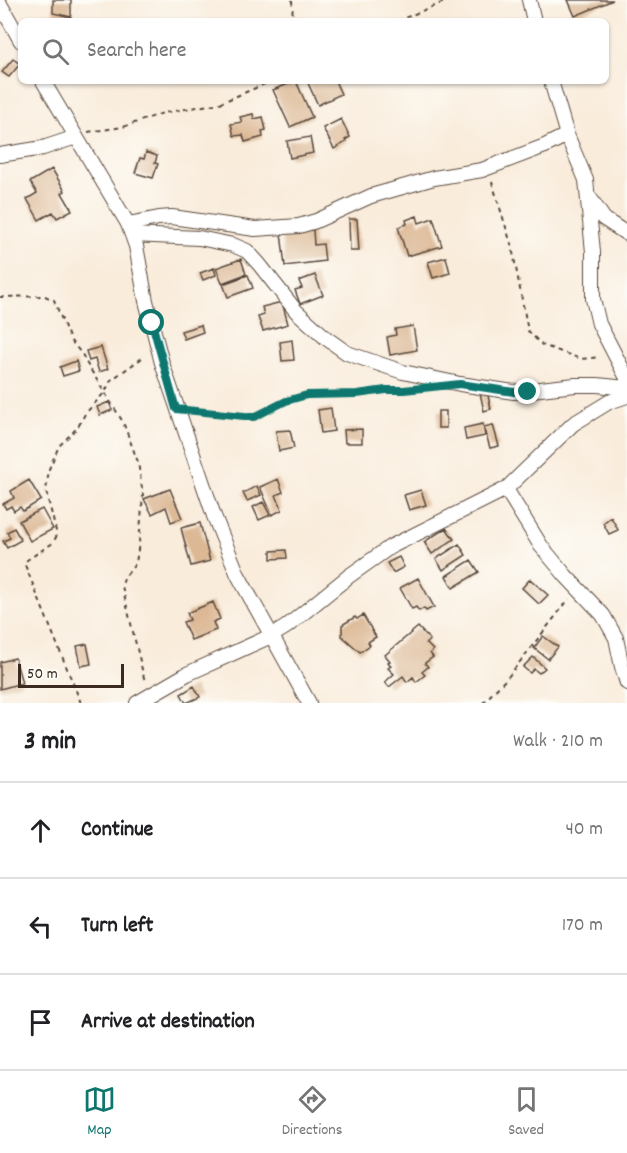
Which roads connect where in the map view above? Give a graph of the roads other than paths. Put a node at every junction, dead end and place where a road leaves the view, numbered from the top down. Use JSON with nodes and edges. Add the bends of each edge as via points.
{"nodes":[{"id":1,"x":529,"y":0,"type":"edge"},
{"id":2,"x":0,"y":4,"type":"edge"},
{"id":3,"x":533,"y":18,"type":"edge"},
{"id":4,"x":18,"y":36,"type":"edge"},
{"id":5,"x":45,"y":84,"type":"edge"},
{"id":6,"x":552,"y":84,"type":"edge"},
{"id":7,"x":567,"y":135,"type":"junction"},
{"id":8,"x":76,"y":137,"type":"junction"},
{"id":9,"x":0,"y":155,"type":"edge"},
{"id":10,"x":589,"y":196,"type":"junction"},
{"id":11,"x":130,"y":230,"type":"junction"},
{"id":12,"x":627,"y":234,"type":"edge"},
{"id":13,"x":624,"y":373,"type":"edge"},
{"id":14,"x":627,"y":388,"type":"edge"},
{"id":15,"x":627,"y":396,"type":"edge"},
{"id":16,"x":506,"y":489,"type":"junction"},
{"id":17,"x":271,"y":636,"type":"junction"},
{"id":18,"x":627,"y":683,"type":"edge"},
{"id":19,"x":143,"y":700,"type":"edge"},
{"id":20,"x":309,"y":703,"type":"edge"}],
"edges":[{"from":1,"to":3,"type":"street"},
{"from":2,"to":4,"type":"street"},
{"from":5,"to":8,"type":"street"},
{"from":6,"to":7,"type":"street"},
{"from":7,"to":10,"type":"street"},
{"from":7,"to":11,"type":"street","via":[[488,168],[408,184],[299,226],[255,229],[172,217]]},
{"from":8,"to":9,"type":"street","via":[[43,148]]},
{"from":8,"to":11,"type":"street"},
{"from":10,"to":12,"type":"street","via":[[604,219]]},
{"from":10,"to":13,"type":"street","via":[[593,299],[599,324]]},
{"from":11,"to":14,"type":"street","via":[[199,238],[246,251],[296,311],[326,338],[347,353],[403,372],[514,392],[575,385]]},
{"from":11,"to":17,"type":"street","via":[[176,409],[238,575]]},
{"from":15,"to":16,"type":"street","via":[[573,424]]},
{"from":16,"to":17,"type":"street","via":[[390,547]]},
{"from":16,"to":18,"type":"street","via":[[537,541],[603,615],[618,645]]},
{"from":17,"to":19,"type":"street","via":[[187,674]]},
{"from":17,"to":20,"type":"street"}]}
